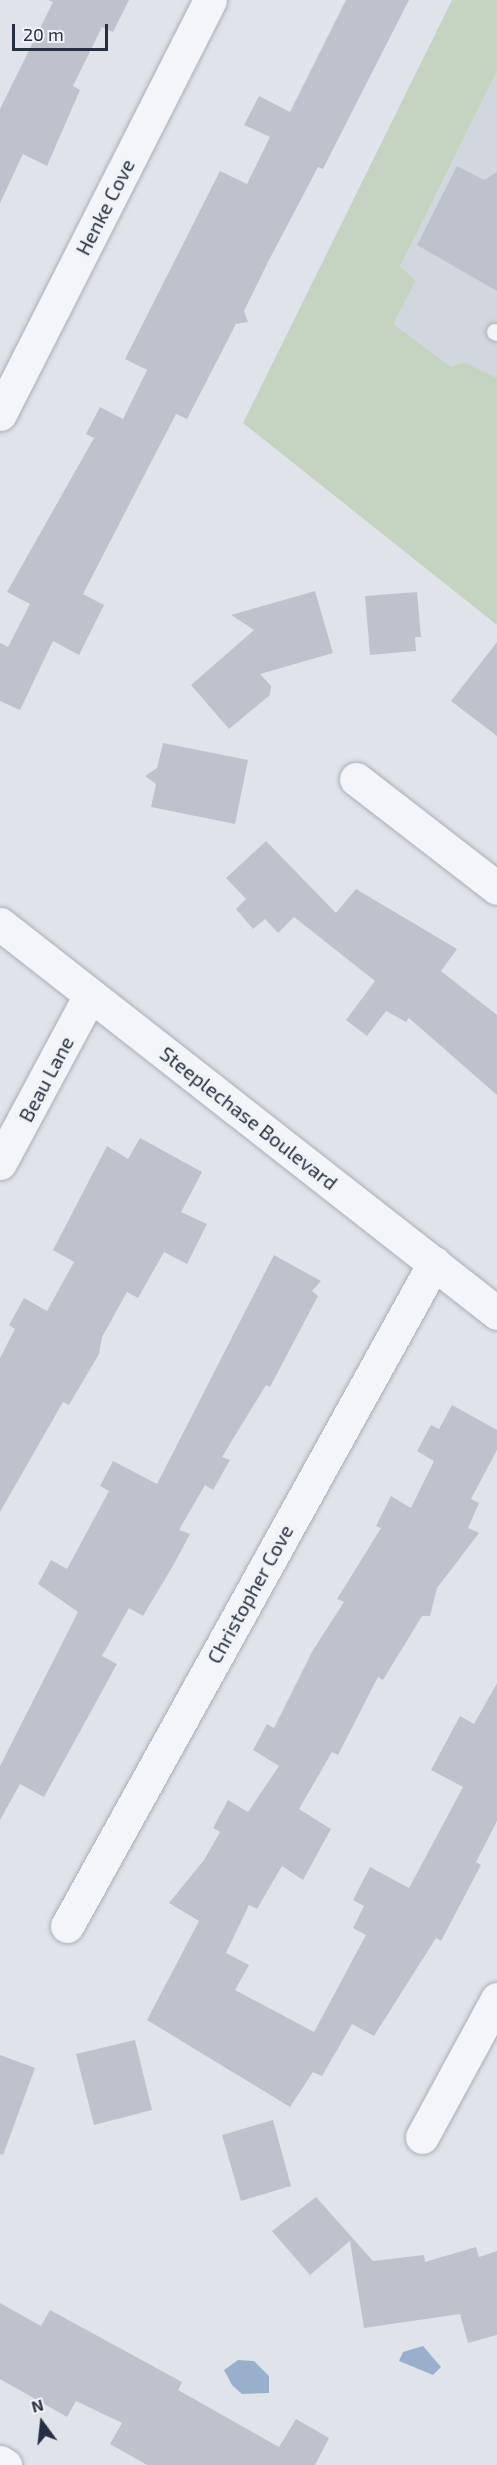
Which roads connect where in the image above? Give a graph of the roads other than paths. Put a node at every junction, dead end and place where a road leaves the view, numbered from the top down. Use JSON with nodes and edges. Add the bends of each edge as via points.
{"nodes":[{"id":1,"x":210,"y":0,"type":"edge"},
{"id":2,"x":0,"y":414,"type":"edge"},
{"id":3,"x":356,"y":779,"type":"dead end"},
{"id":4,"x":497,"y":888,"type":"edge"},
{"id":5,"x":0,"y":924,"type":"edge"},
{"id":6,"x":90,"y":995,"type":"junction"},
{"id":7,"x":0,"y":1163,"type":"edge"},
{"id":8,"x":434,"y":1263,"type":"junction"},
{"id":9,"x":497,"y":1313,"type":"edge"},
{"id":10,"x":67,"y":1926,"type":"dead end"},
{"id":11,"x":497,"y":2000,"type":"edge"},
{"id":12,"x":422,"y":2137,"type":"dead end"},
{"id":13,"x":0,"y":2462,"type":"edge"},
{"id":14,"x":5,"y":2465,"type":"edge"}],
"edges":[{"from":1,"to":2,"type":"street","name":"Henke Cove"},
{"from":3,"to":4,"type":"street"},
{"from":5,"to":6,"type":"street","name":"Steeplechase Boulevard"},
{"from":6,"to":7,"type":"street","name":"Beau Lane"},
{"from":6,"to":8,"type":"street","name":"Steeplechase Boulevard"},
{"from":8,"to":9,"type":"street","name":"Steeplechase Boulevard"},
{"from":8,"to":10,"type":"street","name":"Christopher Cove"},
{"from":11,"to":12,"type":"street"},
{"from":13,"to":14,"type":"street"}]}
